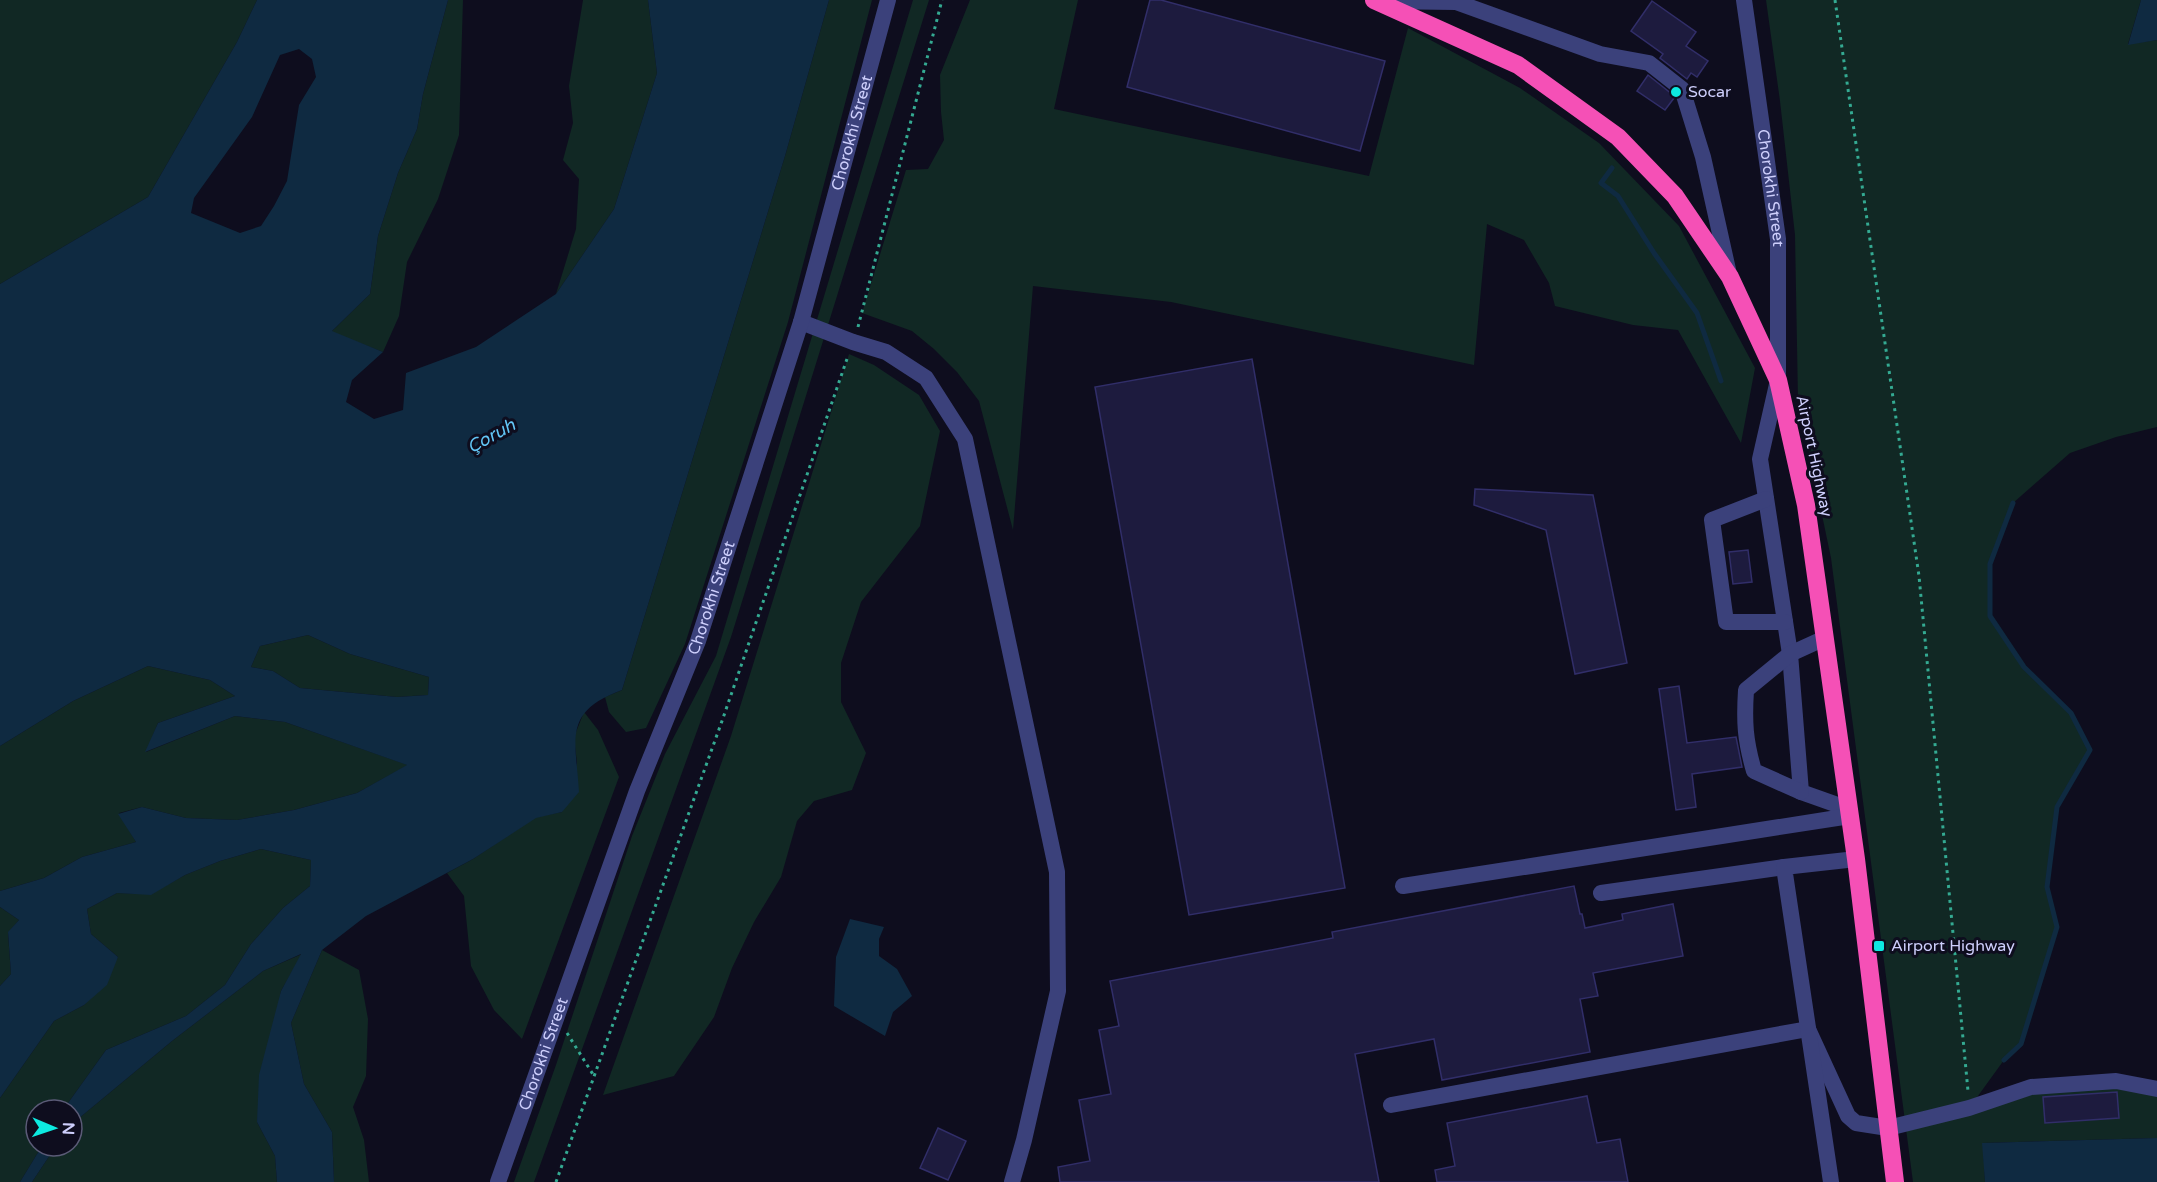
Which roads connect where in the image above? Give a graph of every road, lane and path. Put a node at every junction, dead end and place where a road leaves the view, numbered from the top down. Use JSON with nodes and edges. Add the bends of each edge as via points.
{"nodes":[{"id":1,"x":888,"y":0,"type":"edge"},
{"id":2,"x":942,"y":0,"type":"edge"},
{"id":3,"x":1744,"y":0,"type":"edge"},
{"id":4,"x":1835,"y":0,"type":"edge"},
{"id":5,"x":1376,"y":1,"type":"edge"},
{"id":6,"x":1730,"y":277,"type":"junction"},
{"id":7,"x":801,"y":322,"type":"junction"},
{"id":8,"x":853,"y":342,"type":"junction"},
{"id":9,"x":1778,"y":380,"type":"junction"},
{"id":10,"x":1766,"y":499,"type":"junction"},
{"id":11,"x":1785,"y":622,"type":"junction"},
{"id":12,"x":1825,"y":638,"type":"junction"},
{"id":13,"x":1790,"y":654,"type":"junction"},
{"id":14,"x":1802,"y":792,"type":"junction"},
{"id":15,"x":1849,"y":812,"type":"junction"},
{"id":16,"x":1856,"y":859,"type":"junction"},
{"id":17,"x":1784,"y":867,"type":"junction"},
{"id":18,"x":1403,"y":886,"type":"dead end"},
{"id":19,"x":1601,"y":893,"type":"dead end"},
{"id":20,"x":557,"y":1016,"type":"junction"},
{"id":21,"x":1808,"y":1029,"type":"junction"},
{"id":22,"x":594,"y":1077,"type":"junction"},
{"id":23,"x":2157,"y":1089,"type":"edge"},
{"id":24,"x":1391,"y":1105,"type":"dead end"},
{"id":25,"x":1970,"y":1107,"type":"junction"},
{"id":26,"x":1888,"y":1128,"type":"junction"},
{"id":27,"x":498,"y":1182,"type":"edge"},
{"id":28,"x":556,"y":1182,"type":"edge"},
{"id":29,"x":1012,"y":1182,"type":"edge"},
{"id":30,"x":1831,"y":1182,"type":"edge"},
{"id":31,"x":1895,"y":1182,"type":"edge"}],
"edges":[{"from":1,"to":7,"type":"street","name":"Chorokhi Street"},
{"from":2,"to":8,"type":"path"},
{"from":3,"to":9,"type":"street","name":"Chorokhi Street","via":[[1778,239]]},
{"from":4,"to":25,"type":"path","via":[[1919,576]]},
{"from":5,"to":6,"type":"highway","name":"Airport Highway","via":[[1518,65],[1618,137],[1675,196]]},
{"from":5,"to":6,"type":"street","via":[[1456,3],[1600,54],[1649,63],[1658,70],[1682,89]]},
{"from":6,"to":9,"type":"highway","name":"Airport Highway"},
{"from":7,"to":8,"type":"street"},
{"from":7,"to":20,"type":"street","name":"Chorokhi Street","via":[[698,641],[637,791]]},
{"from":8,"to":22,"type":"path"},
{"from":8,"to":29,"type":"street","via":[[886,352],[926,378],[965,439],[1057,872],[1058,991]]},
{"from":9,"to":10,"type":"street","name":"Chorokhi Street","via":[[1760,459]]},
{"from":9,"to":12,"type":"highway","name":"Airport Highway","via":[[1806,505]]},
{"from":10,"to":11,"type":"street","name":"Chorokhi Street"},
{"from":10,"to":11,"type":"street","via":[[1713,520],[1726,622]]},
{"from":11,"to":13,"type":"street","name":"Chorokhi Street"},
{"from":12,"to":13,"type":"street"},
{"from":12,"to":15,"type":"highway","name":"Airport Highway"},
{"from":13,"to":14,"type":"street","name":"Chorokhi Street"},
{"from":13,"to":14,"type":"street","via":[[1746,690],[1746,744],[1755,771]]},
{"from":14,"to":15,"type":"street"},
{"from":15,"to":16,"type":"highway","name":"Airport Highway"},
{"from":15,"to":18,"type":"street"},
{"from":16,"to":17,"type":"street"},
{"from":16,"to":26,"type":"highway","name":"Airport Highway"},
{"from":17,"to":19,"type":"street"},
{"from":17,"to":21,"type":"street"},
{"from":20,"to":22,"type":"path"},
{"from":20,"to":27,"type":"street","name":"Chorokhi Street"},
{"from":21,"to":24,"type":"street"},
{"from":21,"to":26,"type":"street","via":[[1848,1116],[1856,1123]]},
{"from":21,"to":30,"type":"street"},
{"from":22,"to":28,"type":"path"},
{"from":23,"to":25,"type":"street","via":[[2116,1081],[2031,1087]]},
{"from":25,"to":26,"type":"street"},
{"from":26,"to":31,"type":"highway","name":"Airport Highway"}]}
